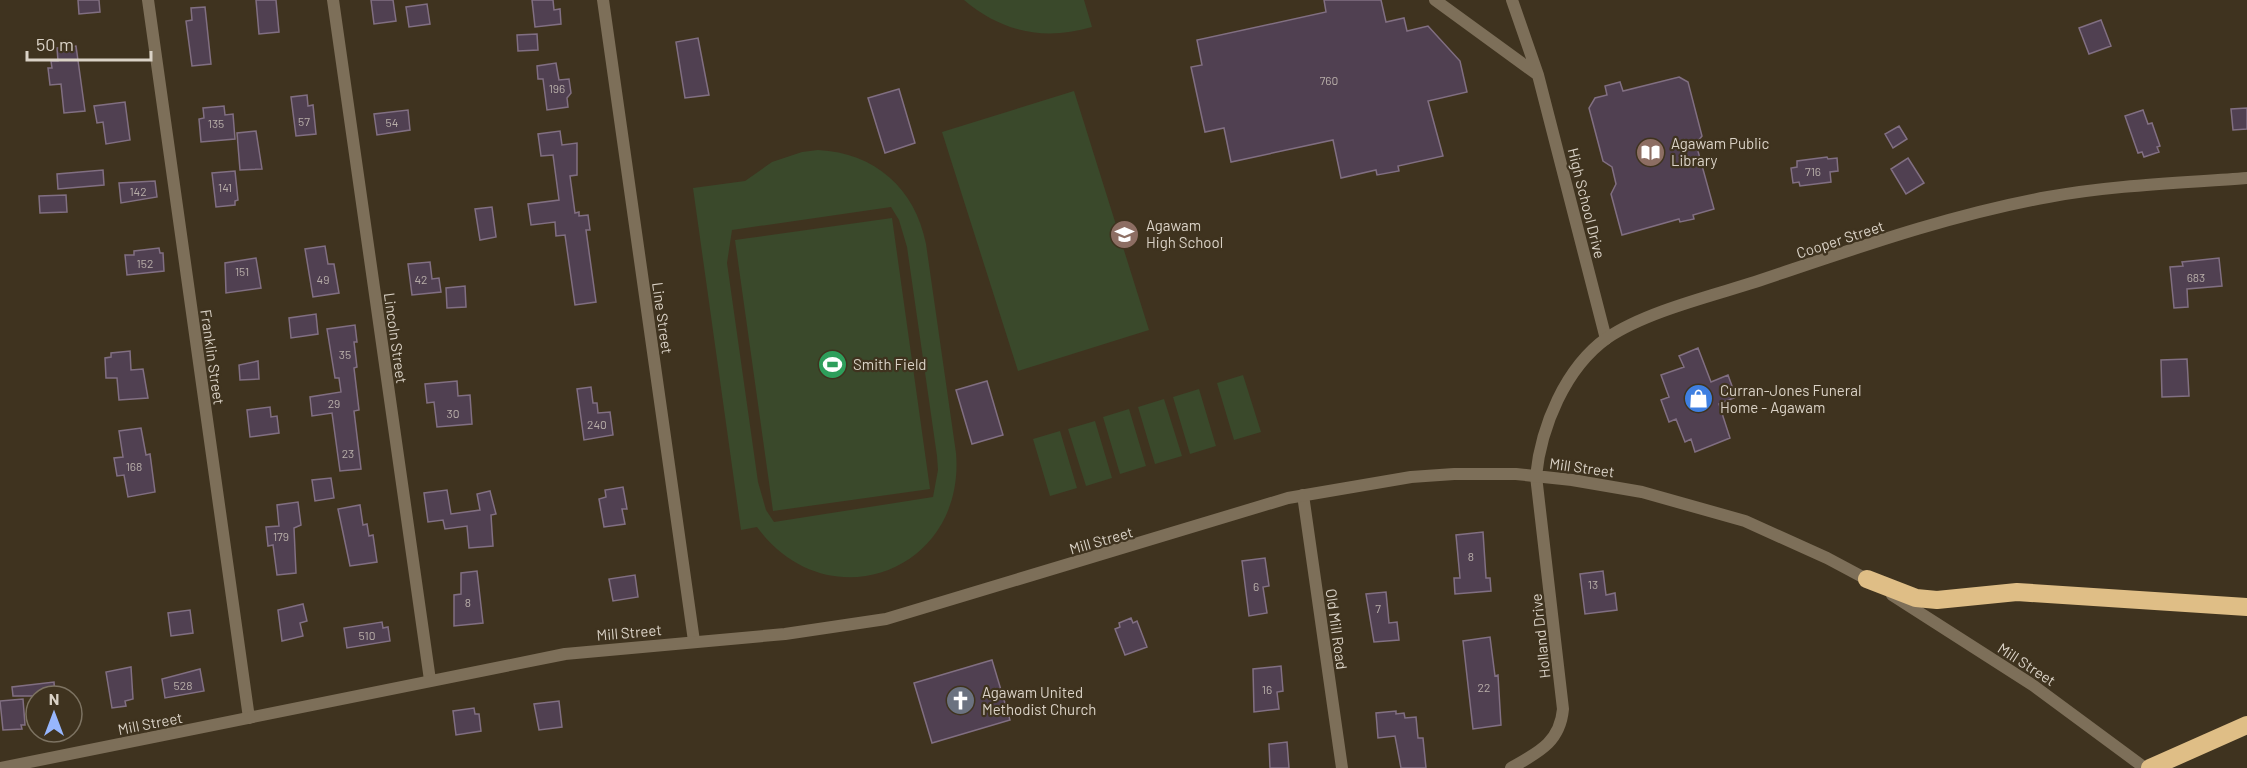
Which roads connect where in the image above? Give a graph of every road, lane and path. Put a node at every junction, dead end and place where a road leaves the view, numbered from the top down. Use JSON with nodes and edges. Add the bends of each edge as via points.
{"nodes":[{"id":1,"x":148,"y":0,"type":"edge"},
{"id":2,"x":333,"y":0,"type":"edge"},
{"id":3,"x":603,"y":0,"type":"edge"},
{"id":4,"x":1435,"y":0,"type":"edge"},
{"id":5,"x":1512,"y":0,"type":"edge"},
{"id":6,"x":1538,"y":75,"type":"junction"},
{"id":7,"x":2247,"y":178,"type":"edge"},
{"id":8,"x":1606,"y":339,"type":"junction"},
{"id":9,"x":1536,"y":476,"type":"junction"},
{"id":10,"x":1303,"y":495,"type":"junction"},
{"id":11,"x":1867,"y":579,"type":"junction"},
{"id":12,"x":2247,"y":607,"type":"edge"},
{"id":13,"x":694,"y":641,"type":"junction"},
{"id":14,"x":430,"y":680,"type":"junction"},
{"id":15,"x":249,"y":718,"type":"junction"},
{"id":16,"x":2247,"y":725,"type":"edge"},
{"id":17,"x":0,"y":768,"type":"edge"},
{"id":18,"x":1342,"y":768,"type":"edge"},
{"id":19,"x":1511,"y":768,"type":"edge"},
{"id":20,"x":2145,"y":768,"type":"edge"},
{"id":21,"x":2150,"y":768,"type":"edge"}],
"edges":[{"from":1,"to":15,"type":"street","name":"Franklin Street"},
{"from":2,"to":14,"type":"street","name":"Lincoln Street"},
{"from":3,"to":13,"type":"street","name":"Line Street"},
{"from":4,"to":6,"type":"street"},
{"from":5,"to":6,"type":"street","name":"High School Drive"},
{"from":6,"to":8,"type":"street","name":"High School Drive"},
{"from":7,"to":8,"type":"street","name":"Cooper Street","via":[[2078,192],[1997,207],[1683,305]]},
{"from":8,"to":9,"type":"street","name":"Cooper Street","via":[[1585,358],[1568,383],[1546,430]]},
{"from":9,"to":10,"type":"street","name":"Mill Street","via":[[1433,475]]},
{"from":9,"to":11,"type":"street","name":"Mill Street","via":[[1642,492],[1711,510],[1786,538]]},
{"from":9,"to":19,"type":"street","name":"Holland Drive","via":[[1563,709],[1561,727],[1552,742]]},
{"from":10,"to":13,"type":"street","name":"Mill Street","via":[[889,619],[785,634]]},
{"from":10,"to":18,"type":"street","name":"Old Mill Road"},
{"from":11,"to":12,"type":"highway","via":[[1916,598],[1937,600],[2017,592]]},
{"from":11,"to":20,"type":"street","name":"Mill Street","via":[[2034,686]]},
{"from":13,"to":14,"type":"street","name":"Mill Street","via":[[565,654]]},
{"from":14,"to":15,"type":"street","name":"Mill Street"},
{"from":15,"to":17,"type":"street","name":"Mill Street"},
{"from":16,"to":21,"type":"highway"}]}
